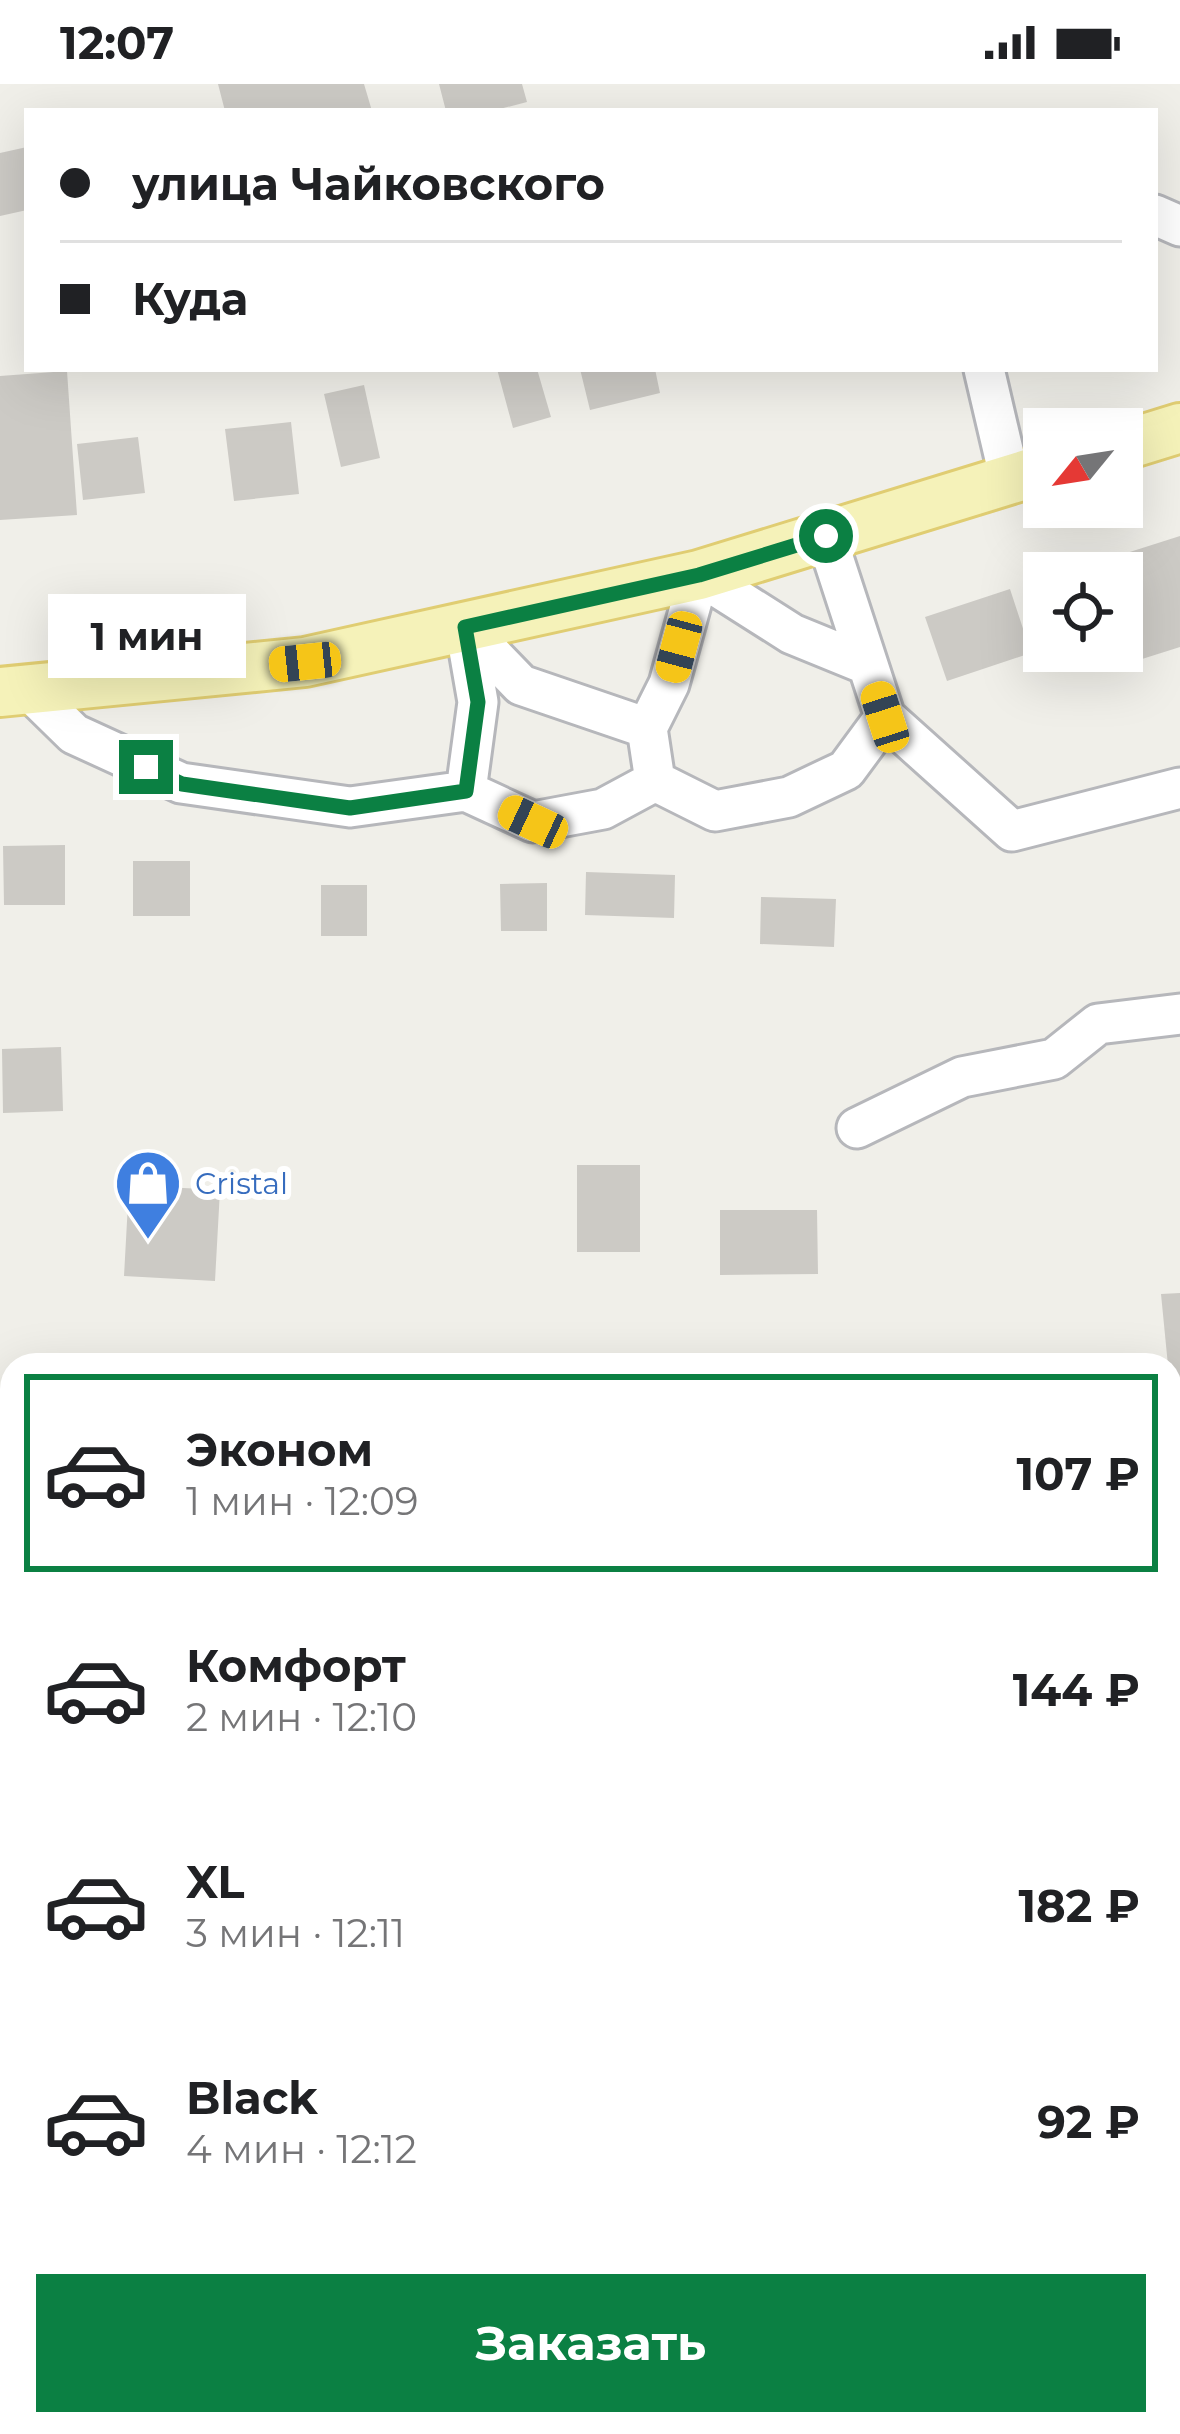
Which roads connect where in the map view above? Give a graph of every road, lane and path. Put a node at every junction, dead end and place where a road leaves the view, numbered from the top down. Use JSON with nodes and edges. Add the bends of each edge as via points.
{"nodes":[{"id":1,"x":985,"y":372,"type":"edge"},
{"id":2,"x":1180,"y":428,"type":"edge"},
{"id":3,"x":1143,"y":439,"type":"edge"},
{"id":4,"x":1023,"y":465,"type":"edge"},
{"id":5,"x":1023,"y":476,"type":"edge"},
{"id":6,"x":826,"y":536,"type":"junction"},
{"id":7,"x":699,"y":575,"type":"junction"},
{"id":8,"x":465,"y":627,"type":"junction"},
{"id":9,"x":868,"y":665,"type":"junction"},
{"id":10,"x":14,"y":691,"type":"edge"},
{"id":11,"x":885,"y":717,"type":"junction"},
{"id":12,"x":647,"y":728,"type":"junction"},
{"id":13,"x":655,"y":781,"type":"junction"},
{"id":14,"x":1180,"y":788,"type":"edge"},
{"id":15,"x":466,"y":791,"type":"junction"},
{"id":16,"x":1180,"y":1014,"type":"edge"},
{"id":17,"x":857,"y":1128,"type":"dead end"}],
"edges":[{"from":1,"to":4,"type":"street"},
{"from":2,"to":3,"type":"main road"},
{"from":5,"to":6,"type":"main road"},
{"from":6,"to":7,"type":"main road"},
{"from":6,"to":9,"type":"street"},
{"from":7,"to":8,"type":"main road"},
{"from":7,"to":9,"type":"street","via":[[792,634]]},
{"from":7,"to":12,"type":"street","via":[[669,684]]},
{"from":8,"to":10,"type":"main road","via":[[305,662]]},
{"from":8,"to":12,"type":"street","via":[[521,685]]},
{"from":8,"to":15,"type":"street","via":[[478,702]]},
{"from":9,"to":11,"type":"street"},
{"from":10,"to":15,"type":"street","via":[[74,734],[182,784],[350,808]]},
{"from":11,"to":13,"type":"street","via":[[846,770],[789,797],[716,811]]},
{"from":11,"to":14,"type":"street","via":[[1012,831]]},
{"from":12,"to":13,"type":"street"},
{"from":13,"to":15,"type":"street","via":[[603,809],[533,822]]},
{"from":16,"to":17,"type":"street","via":[[1098,1024],[1054,1059],[962,1077]]}]}
